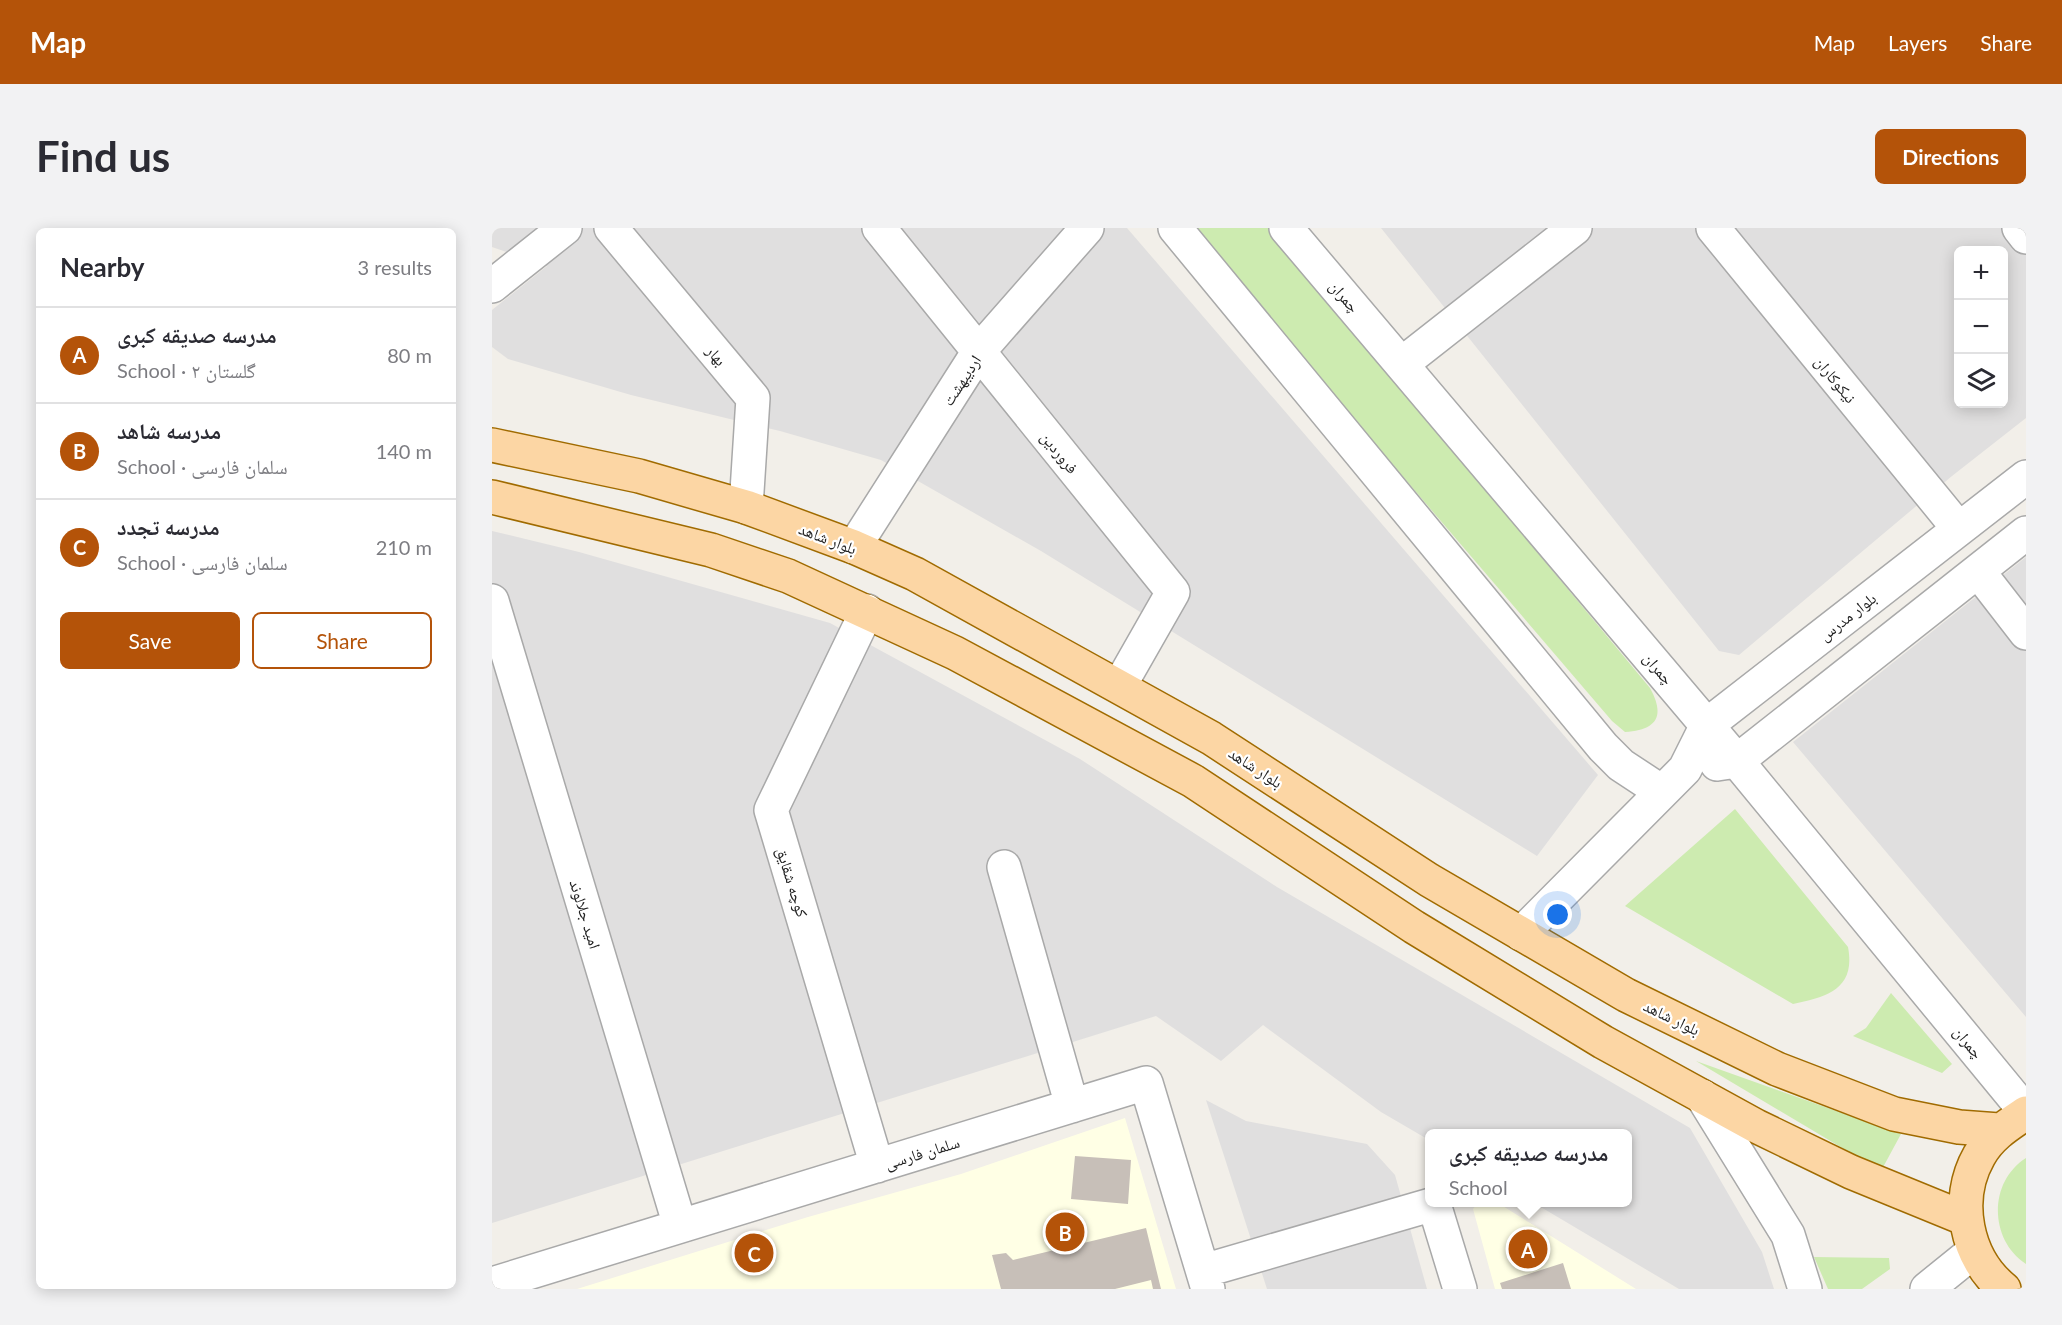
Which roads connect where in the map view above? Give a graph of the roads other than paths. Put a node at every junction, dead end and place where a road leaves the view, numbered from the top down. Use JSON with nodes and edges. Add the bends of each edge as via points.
{"nodes":[{"id":1,"x":565,"y":228,"type":"edge"},
{"id":2,"x":611,"y":228,"type":"edge"},
{"id":3,"x":879,"y":228,"type":"edge"},
{"id":4,"x":1087,"y":228,"type":"edge"},
{"id":5,"x":1175,"y":228,"type":"edge"},
{"id":6,"x":1286,"y":228,"type":"edge"},
{"id":7,"x":1575,"y":228,"type":"edge"},
{"id":8,"x":1713,"y":228,"type":"edge"},
{"id":9,"x":2019,"y":228,"type":"edge"},
{"id":10,"x":2026,"y":237,"type":"edge"},
{"id":11,"x":492,"y":286,"type":"edge"},
{"id":12,"x":979,"y":351,"type":"junction"},
{"id":13,"x":1403,"y":363,"type":"junction"},
{"id":14,"x":492,"y":445,"type":"edge"},
{"id":15,"x":2026,"y":477,"type":"edge"},
{"id":16,"x":492,"y":497,"type":"edge"},
{"id":17,"x":746,"y":507,"type":"junction"},
{"id":18,"x":1959,"y":529,"type":"junction"},
{"id":19,"x":2026,"y":533,"type":"edge"},
{"id":20,"x":854,"y":547,"type":"junction"},
{"id":21,"x":1978,"y":571,"type":"junction"},
{"id":22,"x":492,"y":601,"type":"edge"},
{"id":23,"x":867,"y":611,"type":"junction"},
{"id":24,"x":2026,"y":633,"type":"edge"},
{"id":25,"x":1120,"y":685,"type":"junction"},
{"id":26,"x":1707,"y":725,"type":"junction"},
{"id":27,"x":1737,"y":760,"type":"junction"},
{"id":28,"x":1685,"y":769,"type":"junction"},
{"id":29,"x":1662,"y":792,"type":"junction"},
{"id":30,"x":1004,"y":867,"type":"dead end"},
{"id":31,"x":1521,"y":933,"type":"junction"},
{"id":32,"x":1702,"y":1096,"type":"junction"},
{"id":33,"x":1072,"y":1106,"type":"junction"},
{"id":34,"x":2026,"y":1112,"type":"edge"},
{"id":35,"x":1999,"y":1130,"type":"junction"},
{"id":36,"x":877,"y":1166,"type":"junction"},
{"id":37,"x":1425,"y":1207,"type":"edge"},
{"id":38,"x":1435,"y":1207,"type":"edge"},
{"id":39,"x":1966,"y":1219,"type":"junction"},
{"id":40,"x":680,"y":1226,"type":"junction"},
{"id":41,"x":1974,"y":1251,"type":"junction"},
{"id":42,"x":1205,"y":1280,"type":"edge"},
{"id":43,"x":492,"y":1284,"type":"edge"},
{"id":44,"x":1460,"y":1289,"type":"edge"},
{"id":45,"x":1805,"y":1289,"type":"edge"},
{"id":46,"x":1927,"y":1289,"type":"edge"},
{"id":47,"x":2004,"y":1289,"type":"edge"}],
"edges":[{"from":1,"to":11,"type":"street"},
{"from":2,"to":17,"type":"street","name":"بهار","via":[[753,398]]},
{"from":3,"to":12,"type":"street","name":"فروردین"},
{"from":4,"to":12,"type":"street","name":"اردیبهشت"},
{"from":5,"to":29,"type":"street","via":[[1603,747],[1621,765]]},
{"from":6,"to":13,"type":"street","name":"چمران"},
{"from":7,"to":13,"type":"street"},
{"from":8,"to":18,"type":"street","name":"نیکوکاران"},
{"from":9,"to":10,"type":"street"},
{"from":12,"to":20,"type":"street","name":"اردیبهشت"},
{"from":12,"to":25,"type":"street","name":"فروردین","via":[[1173,592]]},
{"from":13,"to":26,"type":"street","name":"چمران"},
{"from":14,"to":17,"type":"main road","name":"بلوار شاهد","via":[[639,476]]},
{"from":15,"to":18,"type":"street","name":"بلوار مدرس"},
{"from":16,"to":23,"type":"main road","via":[[711,550],[788,576]]},
{"from":17,"to":20,"type":"main road","name":"بلوار شاهد"},
{"from":18,"to":26,"type":"street","name":"بلوار مدرس"},
{"from":19,"to":21,"type":"street"},
{"from":20,"to":25,"type":"main road","name":"بلوار شاهد","via":[[925,579]]},
{"from":21,"to":24,"type":"street"},
{"from":21,"to":27,"type":"street"},
{"from":22,"to":40,"type":"street","name":"امید جلالوند"},
{"from":23,"to":32,"type":"main road","via":[[955,653],[1193,781],[1434,939]]},
{"from":23,"to":36,"type":"street","name":"کوچه شقایق","via":[[771,810]]},
{"from":25,"to":31,"type":"main road","name":"بلوار شاهد","via":[[1211,738],[1429,880]]},
{"from":26,"to":27,"type":"street","name":"چمران"},
{"from":26,"to":28,"type":"street","name":"بلوار مدرس"},
{"from":27,"to":28,"type":"street"},
{"from":27,"to":34,"type":"street","name":"چمران"},
{"from":28,"to":29,"type":"street","name":"بلوار مدرس"},
{"from":29,"to":31,"type":"street","name":"بلوار مدرس"},
{"from":30,"to":33,"type":"street"},
{"from":31,"to":35,"type":"main road","name":"بلوار شاهد","via":[[1626,995],[1777,1069],[1894,1114],[1959,1127]]},
{"from":32,"to":39,"type":"main road","via":[[1851,1172]]},
{"from":32,"to":45,"type":"street","via":[[1788,1235]]},
{"from":33,"to":36,"type":"street","name":"سلمان فارسی"},
{"from":33,"to":42,"type":"street","name":"سلمان فارسی","via":[[1146,1083]]},
{"from":34,"to":35,"type":"main road"},
{"from":35,"to":39,"type":"main road","via":[[1979,1156],[1967,1186]]},
{"from":36,"to":40,"type":"street","name":"سلمان فارسی"},
{"from":37,"to":42,"type":"street"},
{"from":38,"to":44,"type":"street"},
{"from":39,"to":41,"type":"main road"},
{"from":40,"to":43,"type":"street","name":"سلمان فارسی"},
{"from":41,"to":46,"type":"street"},
{"from":41,"to":47,"type":"main road","via":[[1992,1279]]}]}
